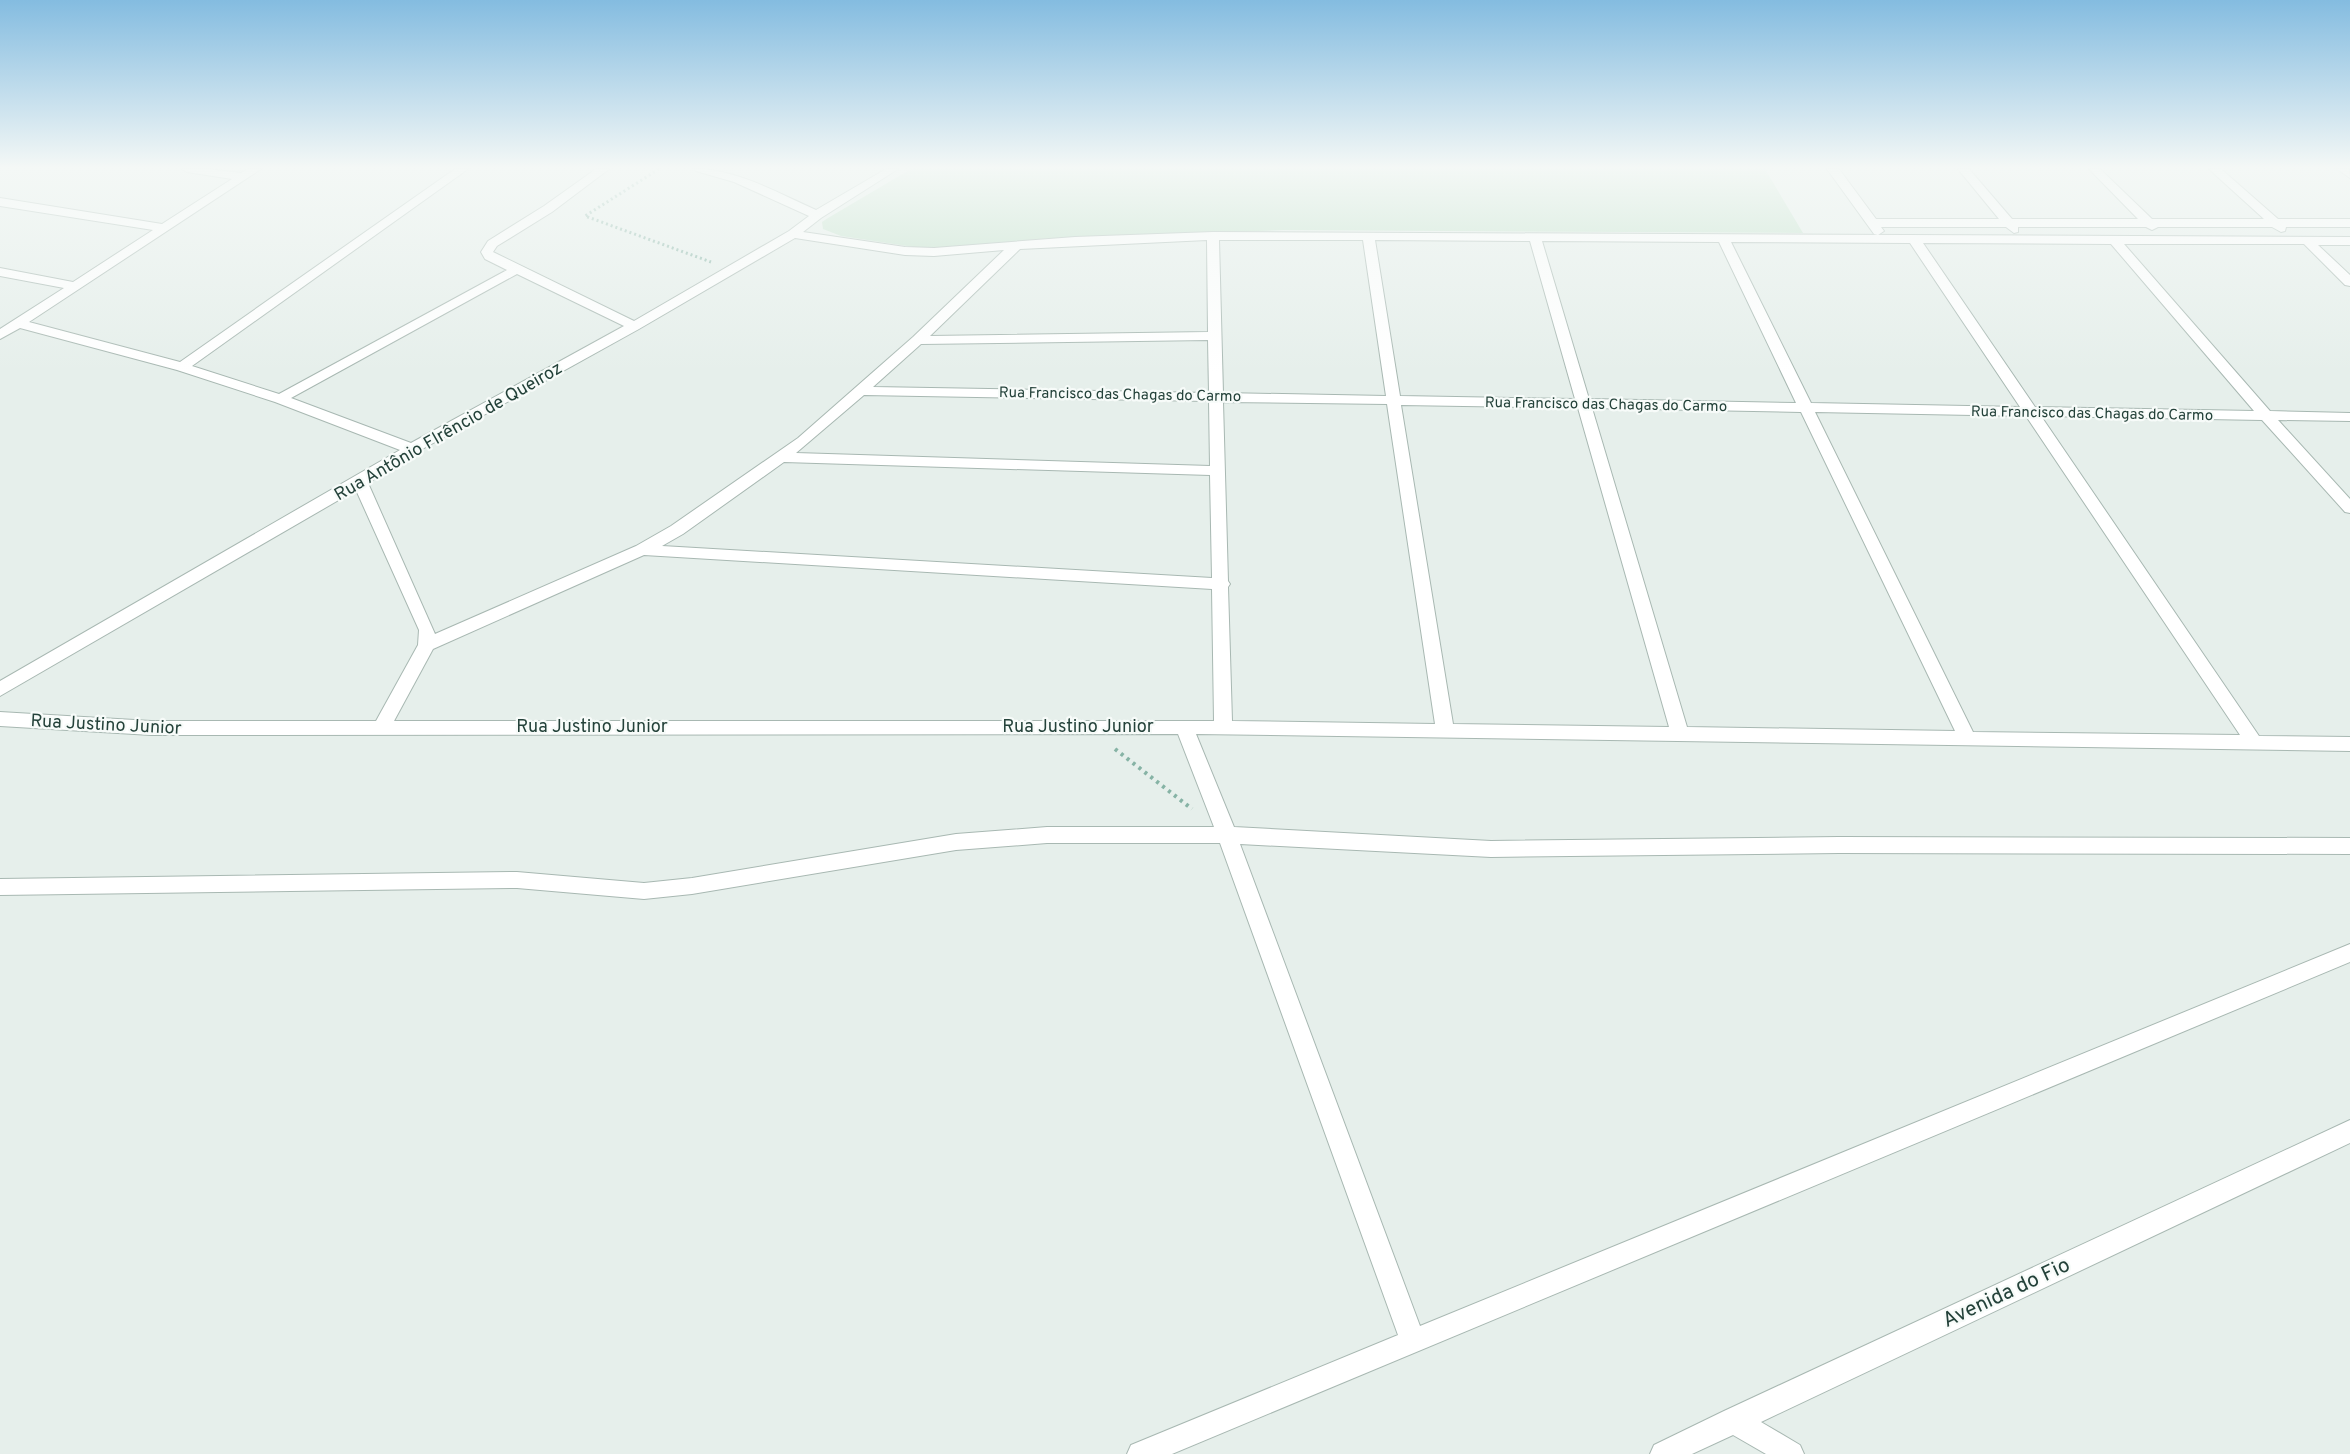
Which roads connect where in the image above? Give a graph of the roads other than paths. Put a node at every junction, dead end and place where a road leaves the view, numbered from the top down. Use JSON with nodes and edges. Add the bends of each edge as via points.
{"nodes":[{"id":1,"x":1213,"y":236,"type":"edge"},
{"id":2,"x":1368,"y":236,"type":"edge"},
{"id":3,"x":151,"y":237,"type":"edge"},
{"id":4,"x":366,"y":237,"type":"edge"},
{"id":5,"x":505,"y":237,"type":"edge"},
{"id":6,"x":788,"y":237,"type":"edge"},
{"id":7,"x":812,"y":237,"type":"edge"},
{"id":8,"x":1189,"y":237,"type":"edge"},
{"id":9,"x":1439,"y":237,"type":"edge"},
{"id":10,"x":2020,"y":237,"type":"edge"},
{"id":11,"x":2163,"y":237,"type":"edge"},
{"id":12,"x":2295,"y":237,"type":"edge"},
{"id":13,"x":1535,"y":238,"type":"junction"},
{"id":14,"x":1724,"y":238,"type":"junction"},
{"id":15,"x":1883,"y":239,"type":"joint"},
{"id":16,"x":1914,"y":239,"type":"junction"},
{"id":17,"x":2023,"y":240,"type":"junction"},
{"id":18,"x":2114,"y":240,"type":"junction"},
{"id":19,"x":2166,"y":240,"type":"junction"},
{"id":20,"x":2301,"y":241,"type":"junction"},
{"id":21,"x":2350,"y":241,"type":"edge"},
{"id":22,"x":1016,"y":246,"type":"junction"},
{"id":23,"x":516,"y":270,"type":"junction"},
{"id":24,"x":0,"y":272,"type":"edge"},
{"id":25,"x":2350,"y":282,"type":"edge"},
{"id":26,"x":76,"y":286,"type":"junction"},
{"id":27,"x":18,"y":323,"type":"junction"},
{"id":28,"x":634,"y":326,"type":"junction"},
{"id":29,"x":0,"y":335,"type":"edge"},
{"id":30,"x":1214,"y":336,"type":"junction"},
{"id":31,"x":918,"y":340,"type":"junction"},
{"id":32,"x":182,"y":367,"type":"junction"},
{"id":33,"x":861,"y":391,"type":"junction"},
{"id":34,"x":1215,"y":395,"type":"junction"},
{"id":35,"x":280,"y":399,"type":"junction"},
{"id":36,"x":1393,"y":399,"type":"junction"},
{"id":37,"x":1584,"y":403,"type":"junction"},
{"id":38,"x":1806,"y":408,"type":"junction"},
{"id":39,"x":2031,"y":412,"type":"junction"},
{"id":40,"x":2266,"y":416,"type":"junction"},
{"id":41,"x":2350,"y":417,"type":"edge"},
{"id":42,"x":412,"y":449,"type":"junction"},
{"id":43,"x":783,"y":457,"type":"junction"},
{"id":44,"x":1219,"y":471,"type":"junction"},
{"id":45,"x":360,"y":481,"type":"junction"},
{"id":46,"x":2350,"y":508,"type":"edge"},
{"id":47,"x":642,"y":550,"type":"junction"},
{"id":48,"x":1222,"y":584,"type":"junction"},
{"id":49,"x":427,"y":645,"type":"junction"},
{"id":50,"x":0,"y":689,"type":"edge"},
{"id":51,"x":0,"y":719,"type":"edge"},
{"id":52,"x":382,"y":726,"type":"junction"},
{"id":53,"x":1184,"y":727,"type":"junction"},
{"id":54,"x":1223,"y":727,"type":"junction"},
{"id":55,"x":1445,"y":730,"type":"junction"},
{"id":56,"x":1680,"y":734,"type":"junction"},
{"id":57,"x":1968,"y":738,"type":"junction"},
{"id":58,"x":2254,"y":742,"type":"junction"},
{"id":59,"x":2350,"y":744,"type":"edge"},
{"id":60,"x":1227,"y":836,"type":"junction"},
{"id":61,"x":2350,"y":846,"type":"edge"},
{"id":62,"x":0,"y":887,"type":"edge"},
{"id":63,"x":2350,"y":953,"type":"edge"},
{"id":64,"x":2350,"y":1131,"type":"edge"},
{"id":65,"x":1413,"y":1341,"type":"junction"},
{"id":66,"x":1733,"y":1420,"type":"junction"},
{"id":67,"x":1140,"y":1454,"type":"edge"},
{"id":68,"x":1663,"y":1454,"type":"edge"},
{"id":69,"x":1791,"y":1454,"type":"edge"}],
"edges":[{"from":1,"to":30,"type":"street"},
{"from":2,"to":36,"type":"street"},
{"from":3,"to":26,"type":"street"},
{"from":4,"to":32,"type":"street"},
{"from":5,"to":23,"type":"street","via":[[488,248],[489,256]]},
{"from":6,"to":28,"type":"street","name":"Rua Antônio Flrêncio de Queiroz"},
{"from":7,"to":22,"type":"street","via":[[905,251]]},
{"from":8,"to":22,"type":"street"},
{"from":9,"to":13,"type":"street"},
{"from":10,"to":17,"type":"street"},
{"from":11,"to":19,"type":"street"},
{"from":12,"to":20,"type":"street"},
{"from":13,"to":14,"type":"street"},
{"from":13,"to":37,"type":"street"},
{"from":14,"to":15,"type":"street"},
{"from":14,"to":38,"type":"street"},
{"from":15,"to":16,"type":"street"},
{"from":16,"to":17,"type":"street"},
{"from":16,"to":39,"type":"street"},
{"from":17,"to":18,"type":"street"},
{"from":18,"to":19,"type":"street"},
{"from":18,"to":40,"type":"street"},
{"from":19,"to":20,"type":"street"},
{"from":20,"to":21,"type":"street"},
{"from":20,"to":25,"type":"street"},
{"from":22,"to":31,"type":"street"},
{"from":23,"to":28,"type":"street"},
{"from":23,"to":35,"type":"street"},
{"from":24,"to":26,"type":"street"},
{"from":26,"to":27,"type":"street"},
{"from":27,"to":29,"type":"street"},
{"from":27,"to":32,"type":"street"},
{"from":28,"to":42,"type":"street","name":"Rua Antônio Flrêncio de Queiroz"},
{"from":30,"to":31,"type":"street"},
{"from":30,"to":34,"type":"street"},
{"from":31,"to":33,"type":"street"},
{"from":32,"to":35,"type":"street"},
{"from":33,"to":34,"type":"street","name":"Rua Francisco das Chagas do Carmo"},
{"from":33,"to":43,"type":"street"},
{"from":34,"to":36,"type":"street","name":"Rua Francisco das Chagas do Carmo"},
{"from":34,"to":44,"type":"street"},
{"from":35,"to":42,"type":"street"},
{"from":36,"to":37,"type":"street","name":"Rua Francisco das Chagas do Carmo"},
{"from":36,"to":55,"type":"street"},
{"from":37,"to":38,"type":"street","name":"Rua Francisco das Chagas do Carmo"},
{"from":37,"to":56,"type":"street"},
{"from":38,"to":39,"type":"street","name":"Rua Francisco das Chagas do Carmo"},
{"from":38,"to":57,"type":"street"},
{"from":39,"to":40,"type":"street","name":"Rua Francisco das Chagas do Carmo"},
{"from":39,"to":58,"type":"street"},
{"from":40,"to":41,"type":"street","name":"Rua Francisco das Chagas do Carmo"},
{"from":40,"to":46,"type":"street"},
{"from":42,"to":45,"type":"street","name":"Rua Antônio Flrêncio de Queiroz"},
{"from":43,"to":44,"type":"street"},
{"from":43,"to":47,"type":"street"},
{"from":44,"to":48,"type":"street"},
{"from":45,"to":49,"type":"street","via":[[423,618]]},
{"from":45,"to":50,"type":"street","name":"Rua Antônio Flrêncio de Queiroz"},
{"from":47,"to":48,"type":"street"},
{"from":47,"to":49,"type":"street"},
{"from":48,"to":54,"type":"street"},
{"from":49,"to":52,"type":"street"},
{"from":51,"to":52,"type":"street","name":"Rua Justino Junior","via":[[151,728]]},
{"from":52,"to":53,"type":"street","name":"Rua Justino Junior"},
{"from":53,"to":54,"type":"street","name":"Rua Justino Junior"},
{"from":53,"to":60,"type":"street"},
{"from":54,"to":55,"type":"street","name":"Rua Justino Junior"},
{"from":55,"to":56,"type":"street","name":"Rua Justino Junior"},
{"from":56,"to":57,"type":"street","name":"Rua Justino Junior"},
{"from":57,"to":58,"type":"street","name":"Rua Justino Junior"},
{"from":58,"to":59,"type":"street","name":"Rua Justino Junior"},
{"from":60,"to":61,"type":"street","via":[[1491,849]]},
{"from":60,"to":62,"type":"street","via":[[1047,834],[956,842],[644,891],[517,880]]},
{"from":60,"to":65,"type":"street"},
{"from":63,"to":65,"type":"street"},
{"from":64,"to":66,"type":"street","name":"Avenida do Fio"},
{"from":65,"to":67,"type":"street"},
{"from":66,"to":68,"type":"street","name":"Avenida do Fio"},
{"from":66,"to":69,"type":"street"}]}
